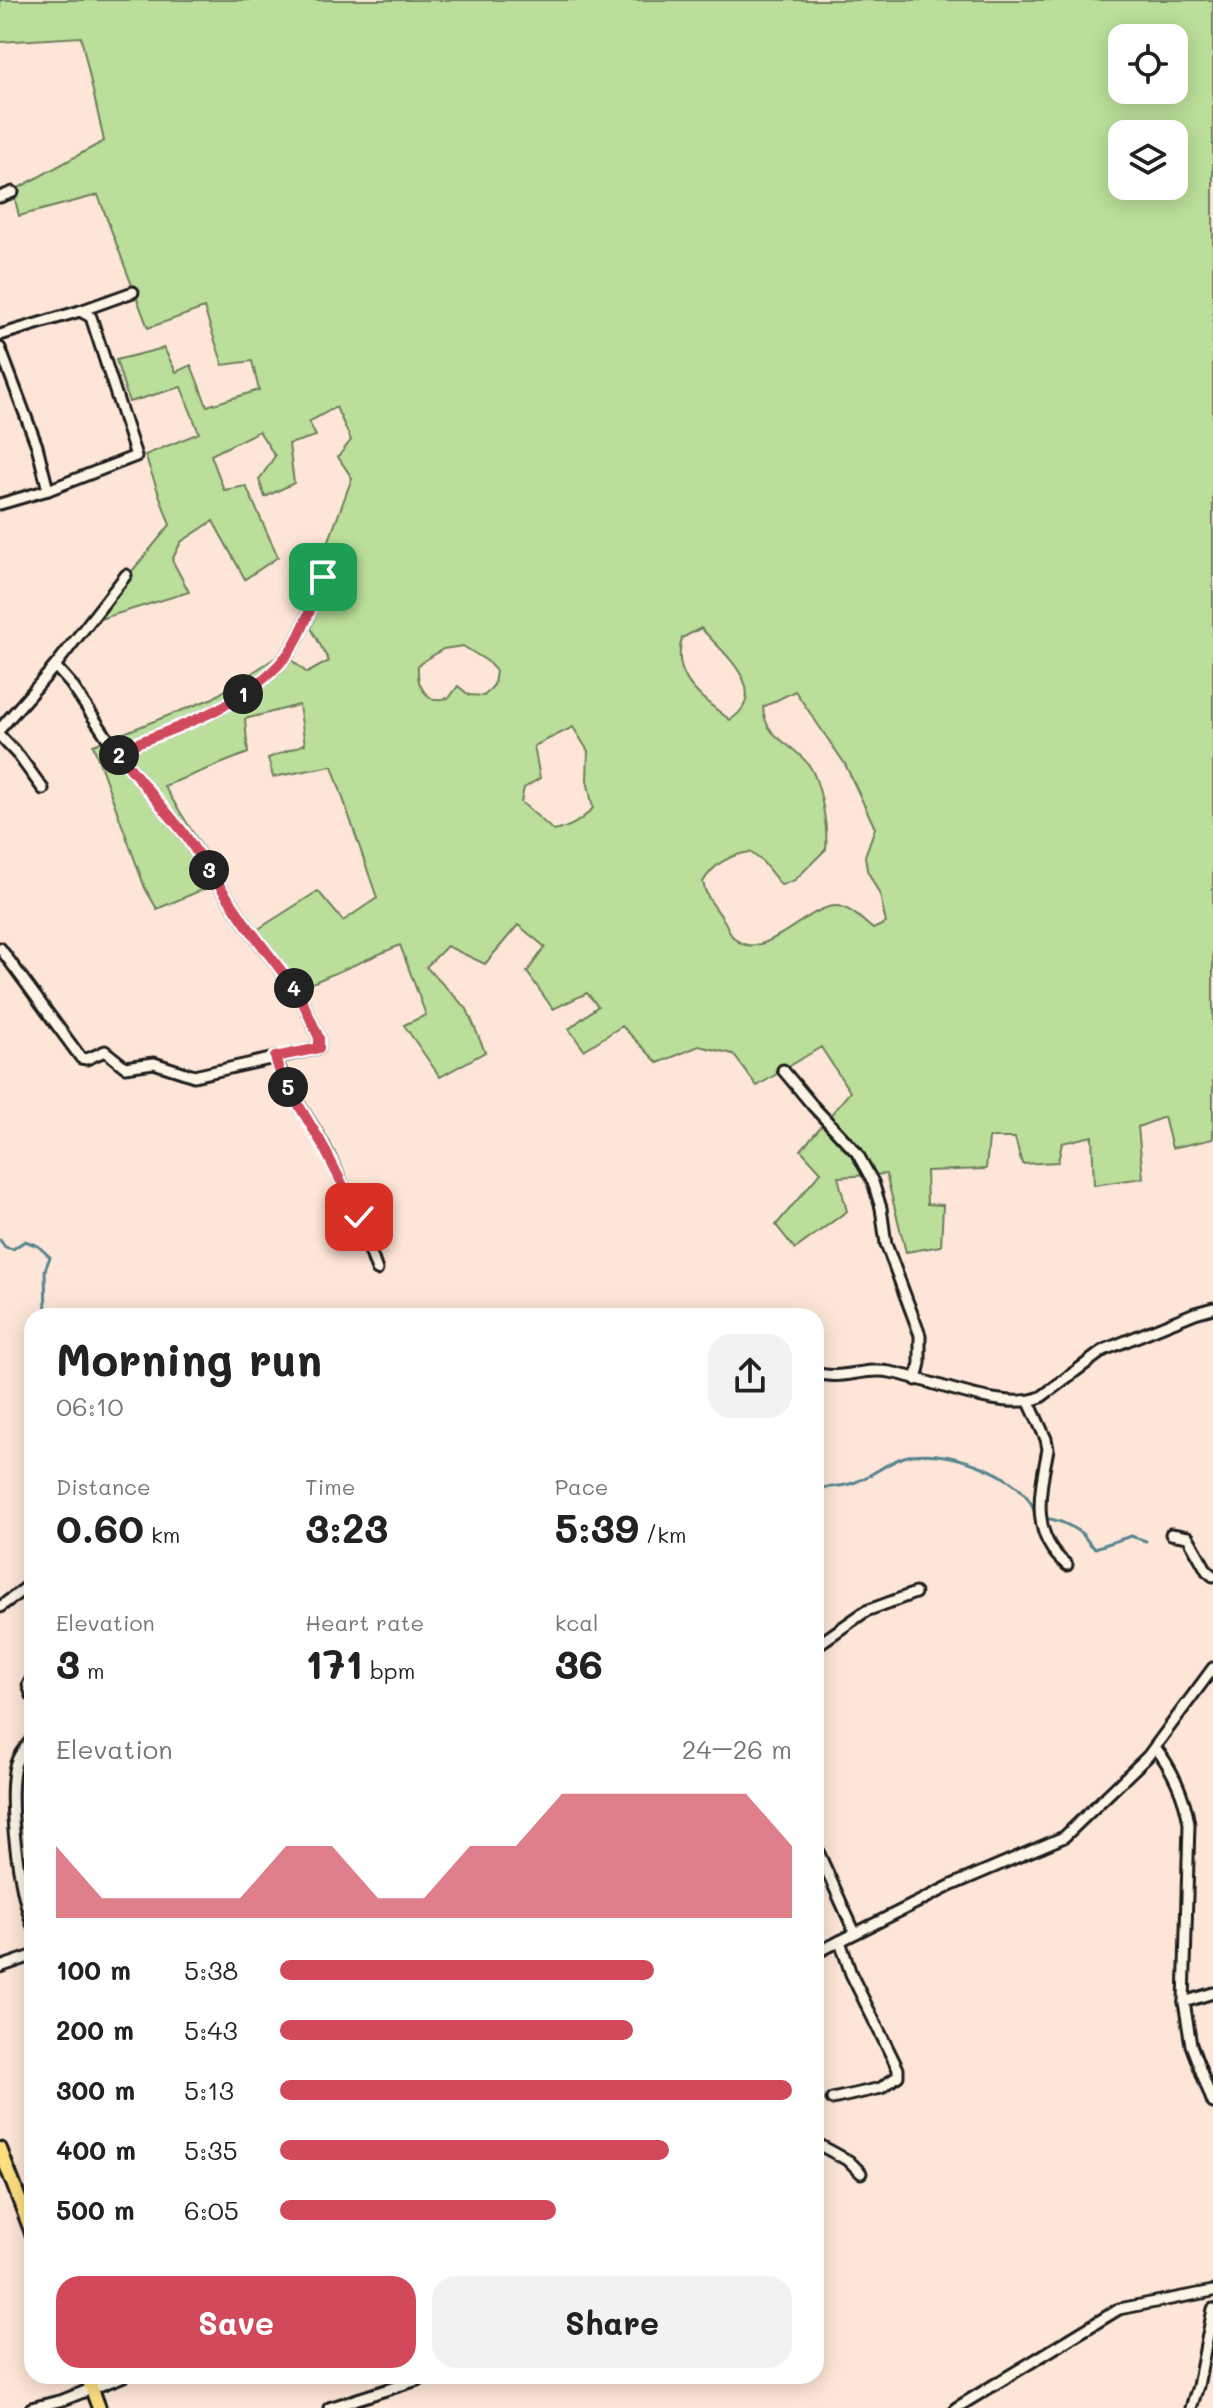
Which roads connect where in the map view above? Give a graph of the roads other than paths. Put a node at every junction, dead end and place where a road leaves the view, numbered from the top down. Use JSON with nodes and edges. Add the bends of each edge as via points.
{"nodes":[{"id":1,"x":13,"y":192,"type":"dead end"},
{"id":2,"x":0,"y":197,"type":"edge"},
{"id":3,"x":133,"y":292,"type":"dead end"},
{"id":4,"x":80,"y":311,"type":"junction"},
{"id":5,"x":0,"y":335,"type":"edge"},
{"id":6,"x":0,"y":348,"type":"edge"},
{"id":7,"x":48,"y":490,"type":"junction"},
{"id":8,"x":0,"y":504,"type":"edge"},
{"id":9,"x":126,"y":575,"type":"dead end"},
{"id":10,"x":323,"y":577,"type":"dead end"},
{"id":11,"x":55,"y":666,"type":"junction"},
{"id":12,"x":0,"y":729,"type":"edge"},
{"id":13,"x":0,"y":736,"type":"edge"},
{"id":14,"x":116,"y":751,"type":"junction"},
{"id":15,"x":43,"y":789,"type":"dead end"},
{"id":16,"x":0,"y":948,"type":"edge"},
{"id":17,"x":275,"y":1057,"type":"junction"},
{"id":18,"x":783,"y":1070,"type":"dead end"},
{"id":19,"x":377,"y":1270,"type":"dead end"},
{"id":20,"x":1213,"y":1308,"type":"edge"},
{"id":21,"x":824,"y":1374,"type":"edge"},
{"id":22,"x":916,"y":1380,"type":"junction"},
{"id":23,"x":1029,"y":1402,"type":"junction"},
{"id":24,"x":1171,"y":1534,"type":"dead end"},
{"id":25,"x":1067,"y":1565,"type":"dead end"},
{"id":26,"x":1213,"y":1576,"type":"edge"},
{"id":27,"x":24,"y":1589,"type":"edge"},
{"id":28,"x":915,"y":1593,"type":"dead end"},
{"id":29,"x":0,"y":1607,"type":"edge"},
{"id":30,"x":824,"y":1640,"type":"edge"},
{"id":31,"x":1213,"y":1668,"type":"edge"},
{"id":32,"x":1155,"y":1747,"type":"junction"},
{"id":33,"x":24,"y":1748,"type":"edge"},
{"id":34,"x":824,"y":1865,"type":"edge"},
{"id":35,"x":24,"y":1896,"type":"edge"},
{"id":36,"x":855,"y":1933,"type":"junction"},
{"id":37,"x":840,"y":1941,"type":"junction"},
{"id":38,"x":824,"y":1949,"type":"edge"},
{"id":39,"x":24,"y":1959,"type":"edge"},
{"id":40,"x":0,"y":1967,"type":"edge"},
{"id":41,"x":1213,"y":1993,"type":"edge"},
{"id":42,"x":1184,"y":2002,"type":"junction"},
{"id":43,"x":832,"y":2099,"type":"dead end"},
{"id":44,"x":1213,"y":2103,"type":"edge"},
{"id":45,"x":824,"y":2147,"type":"edge"},
{"id":46,"x":0,"y":2149,"type":"edge"},
{"id":47,"x":861,"y":2173,"type":"dead end"},
{"id":48,"x":24,"y":2212,"type":"edge"},
{"id":49,"x":1213,"y":2291,"type":"edge"},
{"id":50,"x":1213,"y":2309,"type":"edge"},
{"id":51,"x":90,"y":2384,"type":"edge"},
{"id":52,"x":104,"y":2384,"type":"edge"},
{"id":53,"x":405,"y":2384,"type":"edge"},
{"id":54,"x":92,"y":2389,"type":"junction"},
{"id":55,"x":31,"y":2408,"type":"edge"},
{"id":56,"x":99,"y":2408,"type":"edge"},
{"id":57,"x":329,"y":2408,"type":"edge"},
{"id":58,"x":956,"y":2408,"type":"edge"},
{"id":59,"x":1191,"y":2408,"type":"edge"}],
"edges":[{"from":1,"to":2,"type":"street"},
{"from":3,"to":4,"type":"street"},
{"from":4,"to":5,"type":"street"},
{"from":4,"to":7,"type":"street","via":[[91,317],[136,456]]},
{"from":6,"to":7,"type":"street"},
{"from":7,"to":8,"type":"street"},
{"from":9,"to":11,"type":"street"},
{"from":10,"to":14,"type":"street","via":[[288,654],[243,695]]},
{"from":11,"to":12,"type":"street"},
{"from":11,"to":14,"type":"street"},
{"from":13,"to":15,"type":"street"},
{"from":14,"to":17,"type":"street","via":[[183,832],[299,994],[319,1048]]},
{"from":16,"to":17,"type":"street","via":[[81,1058],[105,1051],[125,1067],[154,1063],[194,1076]]},
{"from":17,"to":19,"type":"street","via":[[359,1217]]},
{"from":18,"to":22,"type":"street","via":[[857,1153],[873,1182],[886,1244],[920,1335]]},
{"from":20,"to":23,"type":"street","via":[[1104,1350]]},
{"from":21,"to":22,"type":"street","via":[[874,1370]]},
{"from":22,"to":23,"type":"street"},
{"from":23,"to":25,"type":"street","via":[[1048,1449],[1039,1522],[1053,1552]]},
{"from":24,"to":26,"type":"street","via":[[1188,1537]]},
{"from":27,"to":29,"type":"street"},
{"from":28,"to":30,"type":"street","via":[[866,1611]]},
{"from":31,"to":32,"type":"street"},
{"from":32,"to":36,"type":"street","via":[[1064,1837]]},
{"from":32,"to":42,"type":"street","via":[[1167,1762],[1189,1824]]},
{"from":33,"to":35,"type":"street","via":[[13,1785]]},
{"from":34,"to":36,"type":"street"},
{"from":36,"to":37,"type":"street"},
{"from":37,"to":38,"type":"street"},
{"from":37,"to":43,"type":"street","via":[[898,2076],[881,2088]]},
{"from":39,"to":40,"type":"street"},
{"from":41,"to":42,"type":"street"},
{"from":42,"to":44,"type":"street","via":[[1191,2045]]},
{"from":45,"to":47,"type":"street"},
{"from":46,"to":48,"type":"main road"},
{"from":49,"to":58,"type":"street","via":[[1119,2309]]},
{"from":50,"to":59,"type":"street"},
{"from":51,"to":54,"type":"main road"},
{"from":52,"to":54,"type":"street"},
{"from":53,"to":57,"type":"street"},
{"from":54,"to":55,"type":"street"},
{"from":54,"to":56,"type":"main road"}]}
